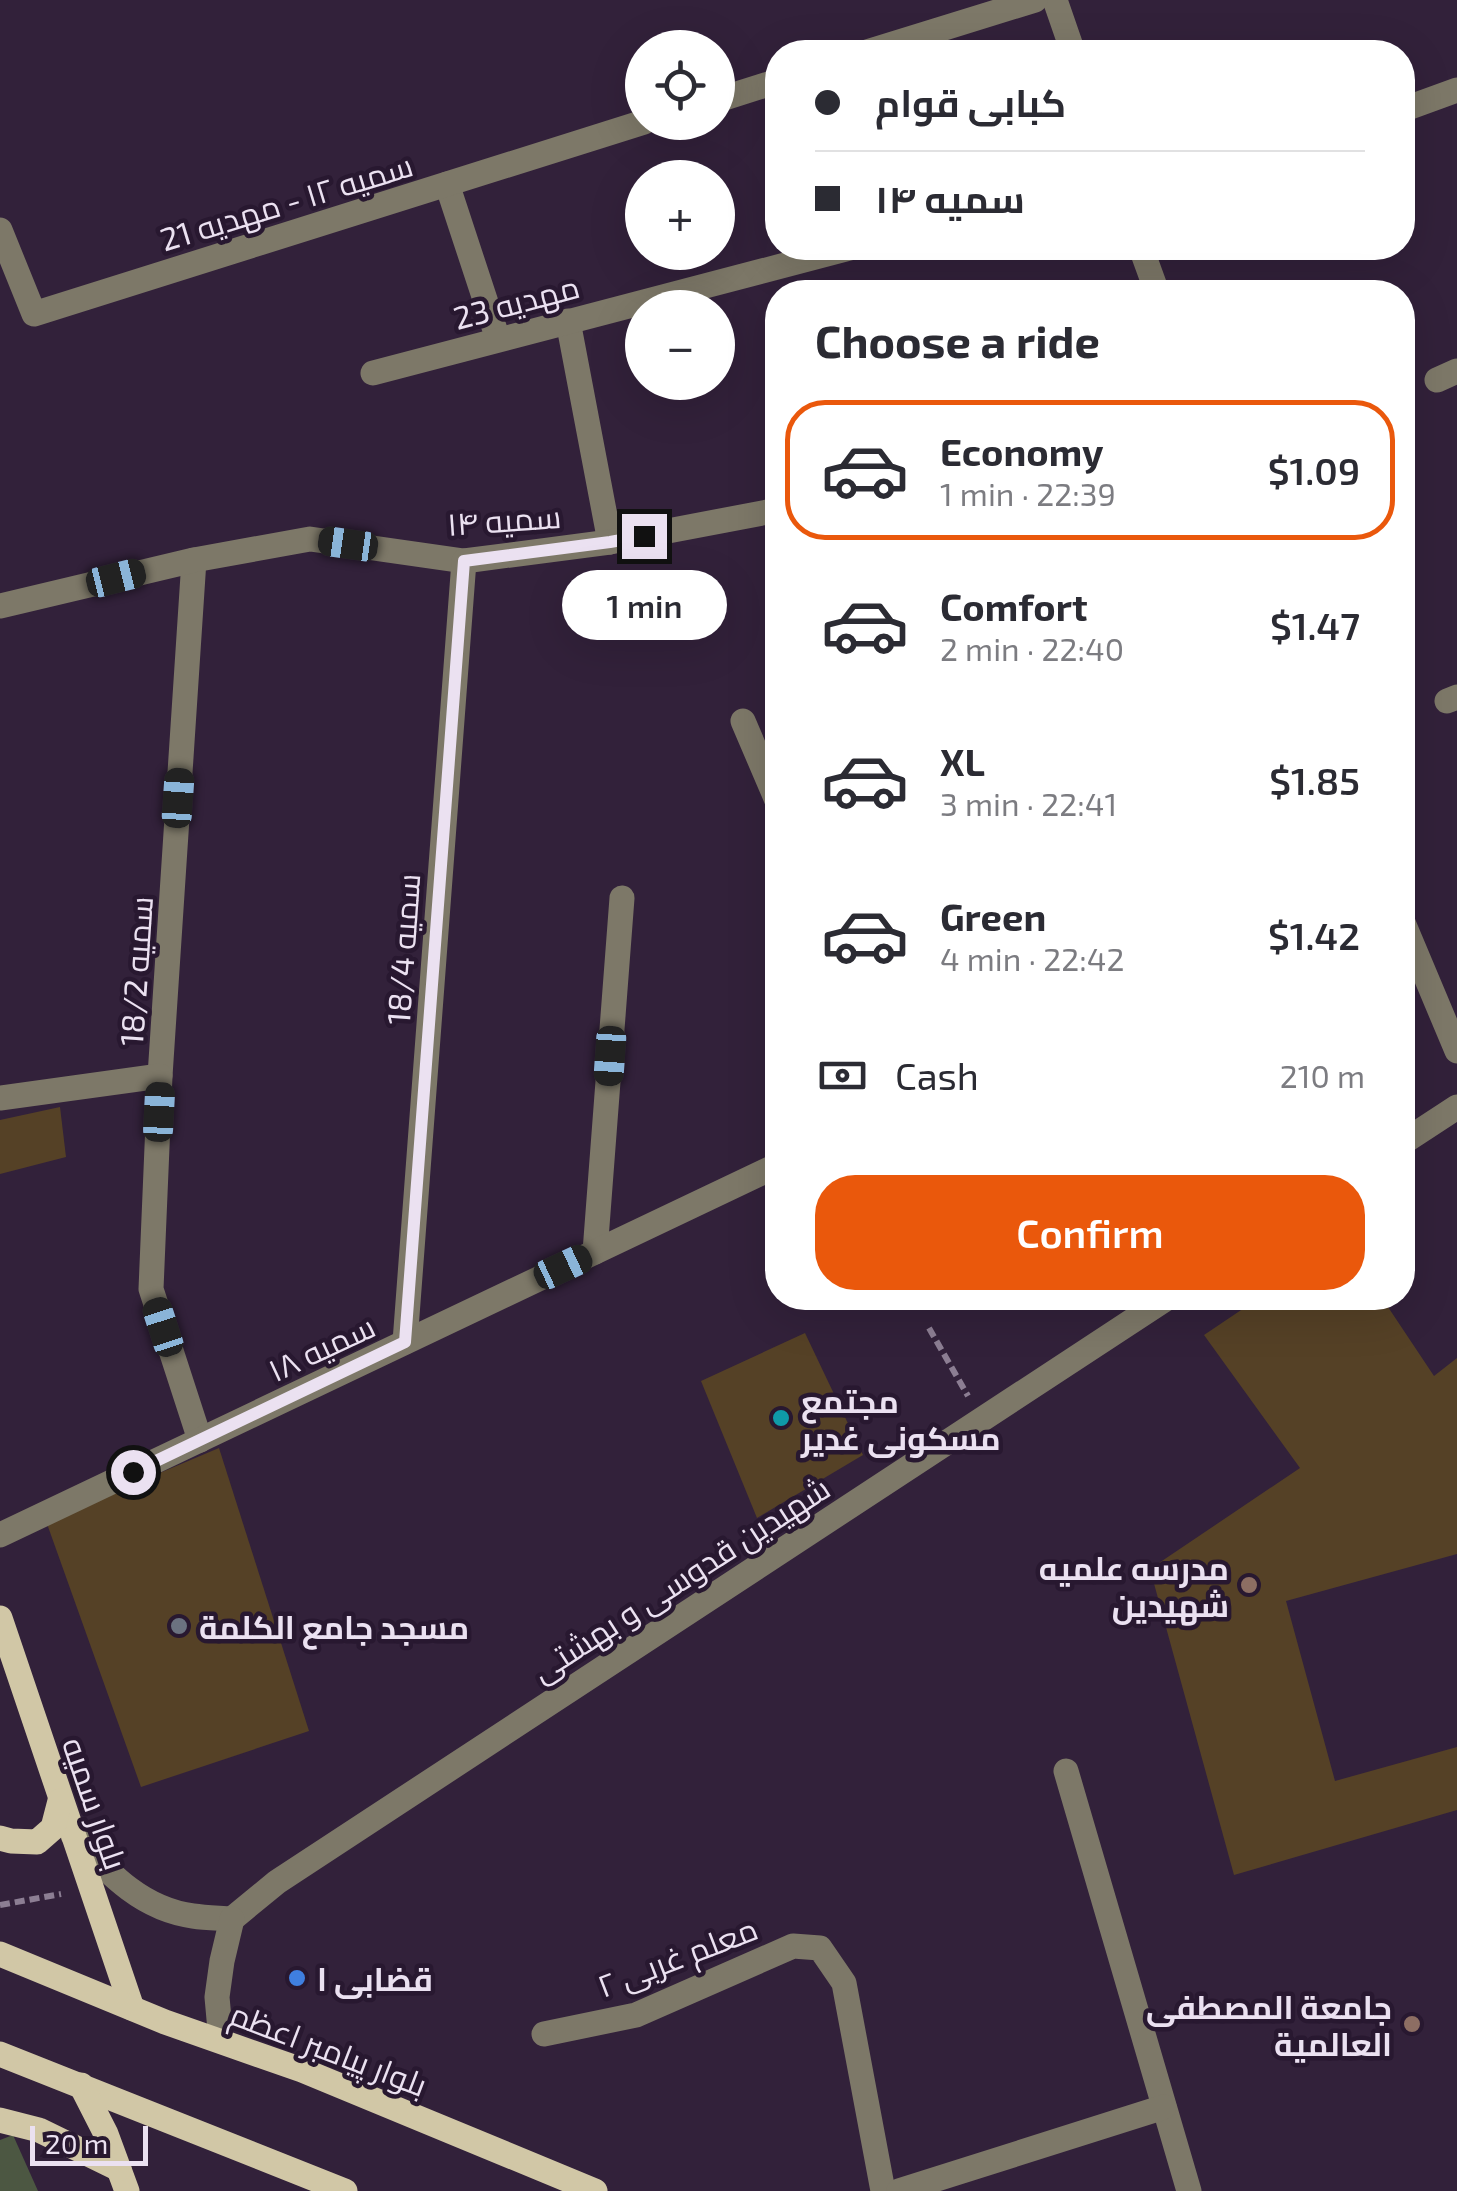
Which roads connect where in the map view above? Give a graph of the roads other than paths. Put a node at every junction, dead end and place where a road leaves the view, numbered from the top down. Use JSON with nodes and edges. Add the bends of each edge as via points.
{"nodes":[{"id":1,"x":1035,"y":0,"type":"edge"},
{"id":2,"x":1055,"y":0,"type":"edge"},
{"id":3,"x":907,"y":40,"type":"edge"},
{"id":4,"x":1069,"y":40,"type":"edge"},
{"id":5,"x":765,"y":85,"type":"edge"},
{"id":6,"x":1457,"y":90,"type":"edge"},
{"id":7,"x":735,"y":95,"type":"edge"},
{"id":8,"x":1415,"y":105,"type":"edge"},
{"id":9,"x":625,"y":128,"type":"edge"},
{"id":10,"x":447,"y":184,"type":"junction"},
{"id":11,"x":0,"y":230,"type":"edge"},
{"id":12,"x":804,"y":260,"type":"edge"},
{"id":13,"x":568,"y":321,"type":"junction"},
{"id":14,"x":498,"y":339,"type":"junction"},
{"id":15,"x":373,"y":373,"type":"dead end"},
{"id":16,"x":765,"y":512,"type":"edge"},
{"id":17,"x":610,"y":542,"type":"junction"},
{"id":18,"x":194,"y":560,"type":"junction"},
{"id":19,"x":464,"y":561,"type":"junction"},
{"id":20,"x":0,"y":606,"type":"edge"},
{"id":21,"x":742,"y":721,"type":"dead end"},
{"id":22,"x":765,"y":773,"type":"edge"},
{"id":23,"x":622,"y":898,"type":"dead end"},
{"id":24,"x":1415,"y":951,"type":"edge"},
{"id":25,"x":1457,"y":1051,"type":"edge"},
{"id":26,"x":160,"y":1076,"type":"junction"},
{"id":27,"x":0,"y":1098,"type":"edge"},
{"id":28,"x":1457,"y":1107,"type":"edge"},
{"id":29,"x":1415,"y":1134,"type":"edge"},
{"id":30,"x":765,"y":1171,"type":"edge"},
{"id":31,"x":595,"y":1252,"type":"junction"},
{"id":32,"x":1149,"y":1310,"type":"edge"},
{"id":33,"x":405,"y":1342,"type":"junction"},
{"id":34,"x":200,"y":1440,"type":"junction"},
{"id":35,"x":0,"y":1535,"type":"edge"},
{"id":36,"x":0,"y":1618,"type":"edge"},
{"id":37,"x":1066,"y":1771,"type":"dead end"},
{"id":38,"x":60,"y":1801,"type":"junction"},
{"id":39,"x":72,"y":1835,"type":"junction"},
{"id":40,"x":0,"y":1838,"type":"edge"},
{"id":41,"x":232,"y":1919,"type":"junction"},
{"id":42,"x":0,"y":1954,"type":"edge"},
{"id":43,"x":132,"y":2008,"type":"junction"},
{"id":44,"x":544,"y":2034,"type":"dead end"},
{"id":45,"x":221,"y":2041,"type":"junction"},
{"id":46,"x":7,"y":2060,"type":"edge"},
{"id":47,"x":80,"y":2085,"type":"junction"},
{"id":48,"x":1164,"y":2108,"type":"junction"},
{"id":49,"x":0,"y":2120,"type":"edge"},
{"id":50,"x":123,"y":2180,"type":"edge"},
{"id":51,"x":345,"y":2191,"type":"edge"},
{"id":52,"x":595,"y":2191,"type":"edge"},
{"id":53,"x":883,"y":2191,"type":"edge"},
{"id":54,"x":899,"y":2191,"type":"edge"},
{"id":55,"x":1189,"y":2191,"type":"edge"}],
"edges":[{"from":1,"to":3,"type":"street"},
{"from":2,"to":4,"type":"street"},
{"from":5,"to":7,"type":"street"},
{"from":6,"to":8,"type":"street"},
{"from":9,"to":10,"type":"street","name":"سمیه ۱۲ - مهدیه 21"},
{"from":10,"to":11,"type":"street","name":"سمیه ۱۲ - مهدیه 21","via":[[34,314]]},
{"from":10,"to":14,"type":"street"},
{"from":12,"to":13,"type":"street","name":"مهدیه 23"},
{"from":13,"to":14,"type":"street","name":"مهدیه 23"},
{"from":13,"to":17,"type":"street"},
{"from":14,"to":15,"type":"street","name":"مهدیه 23"},
{"from":16,"to":17,"type":"street","name":"سمیه ۱۴"},
{"from":17,"to":19,"type":"street","name":"سمیه ۱۴"},
{"from":18,"to":19,"type":"street","name":"سمیه ۱۴","via":[[310,539]]},
{"from":18,"to":20,"type":"street","name":"سمیه ۱۴"},
{"from":18,"to":26,"type":"street","name":"سمیه 18/2"},
{"from":19,"to":33,"type":"street","name":"سمیه 18/4"},
{"from":21,"to":22,"type":"street"},
{"from":23,"to":31,"type":"street"},
{"from":24,"to":25,"type":"street"},
{"from":26,"to":27,"type":"street"},
{"from":26,"to":34,"type":"street","name":"سمیه 18/2","via":[[151,1289]]},
{"from":28,"to":29,"type":"street"},
{"from":30,"to":31,"type":"street","name":"سمیه ۱۸"},
{"from":31,"to":33,"type":"street","name":"سمیه ۱۸"},
{"from":32,"to":41,"type":"street","name":"شهیدین قدوسی و بهشتی","via":[[277,1882]]},
{"from":33,"to":34,"type":"street","name":"سمیه ۱۸"},
{"from":34,"to":35,"type":"street","name":"سمیه ۱۸"},
{"from":36,"to":38,"type":"main road","name":"بلوار سمیه"},
{"from":37,"to":48,"type":"street"},
{"from":38,"to":39,"type":"main road","name":"بلوار سمیه"},
{"from":38,"to":40,"type":"main road","via":[[53,1828],[37,1842]]},
{"from":39,"to":41,"type":"street","via":[[151,1905]]},
{"from":39,"to":43,"type":"main road","name":"بلوار سمیه"},
{"from":41,"to":45,"type":"street","via":[[218,1997]]},
{"from":42,"to":43,"type":"main road","name":"بلوار پیامبر اعظم"},
{"from":43,"to":45,"type":"main road","name":"بلوار پیامبر اعظم"},
{"from":44,"to":53,"type":"street","name":"معلم غربی ۲","via":[[636,2015],[793,1946],[820,1948],[844,1983]]},
{"from":45,"to":52,"type":"main road","name":"بلوار پیامبر اعظم"},
{"from":46,"to":47,"type":"main road"},
{"from":47,"to":50,"type":"main road"},
{"from":47,"to":51,"type":"main road"},
{"from":48,"to":54,"type":"street"},
{"from":48,"to":55,"type":"street"},
{"from":49,"to":50,"type":"main road","via":[[40,2130]]}]}
